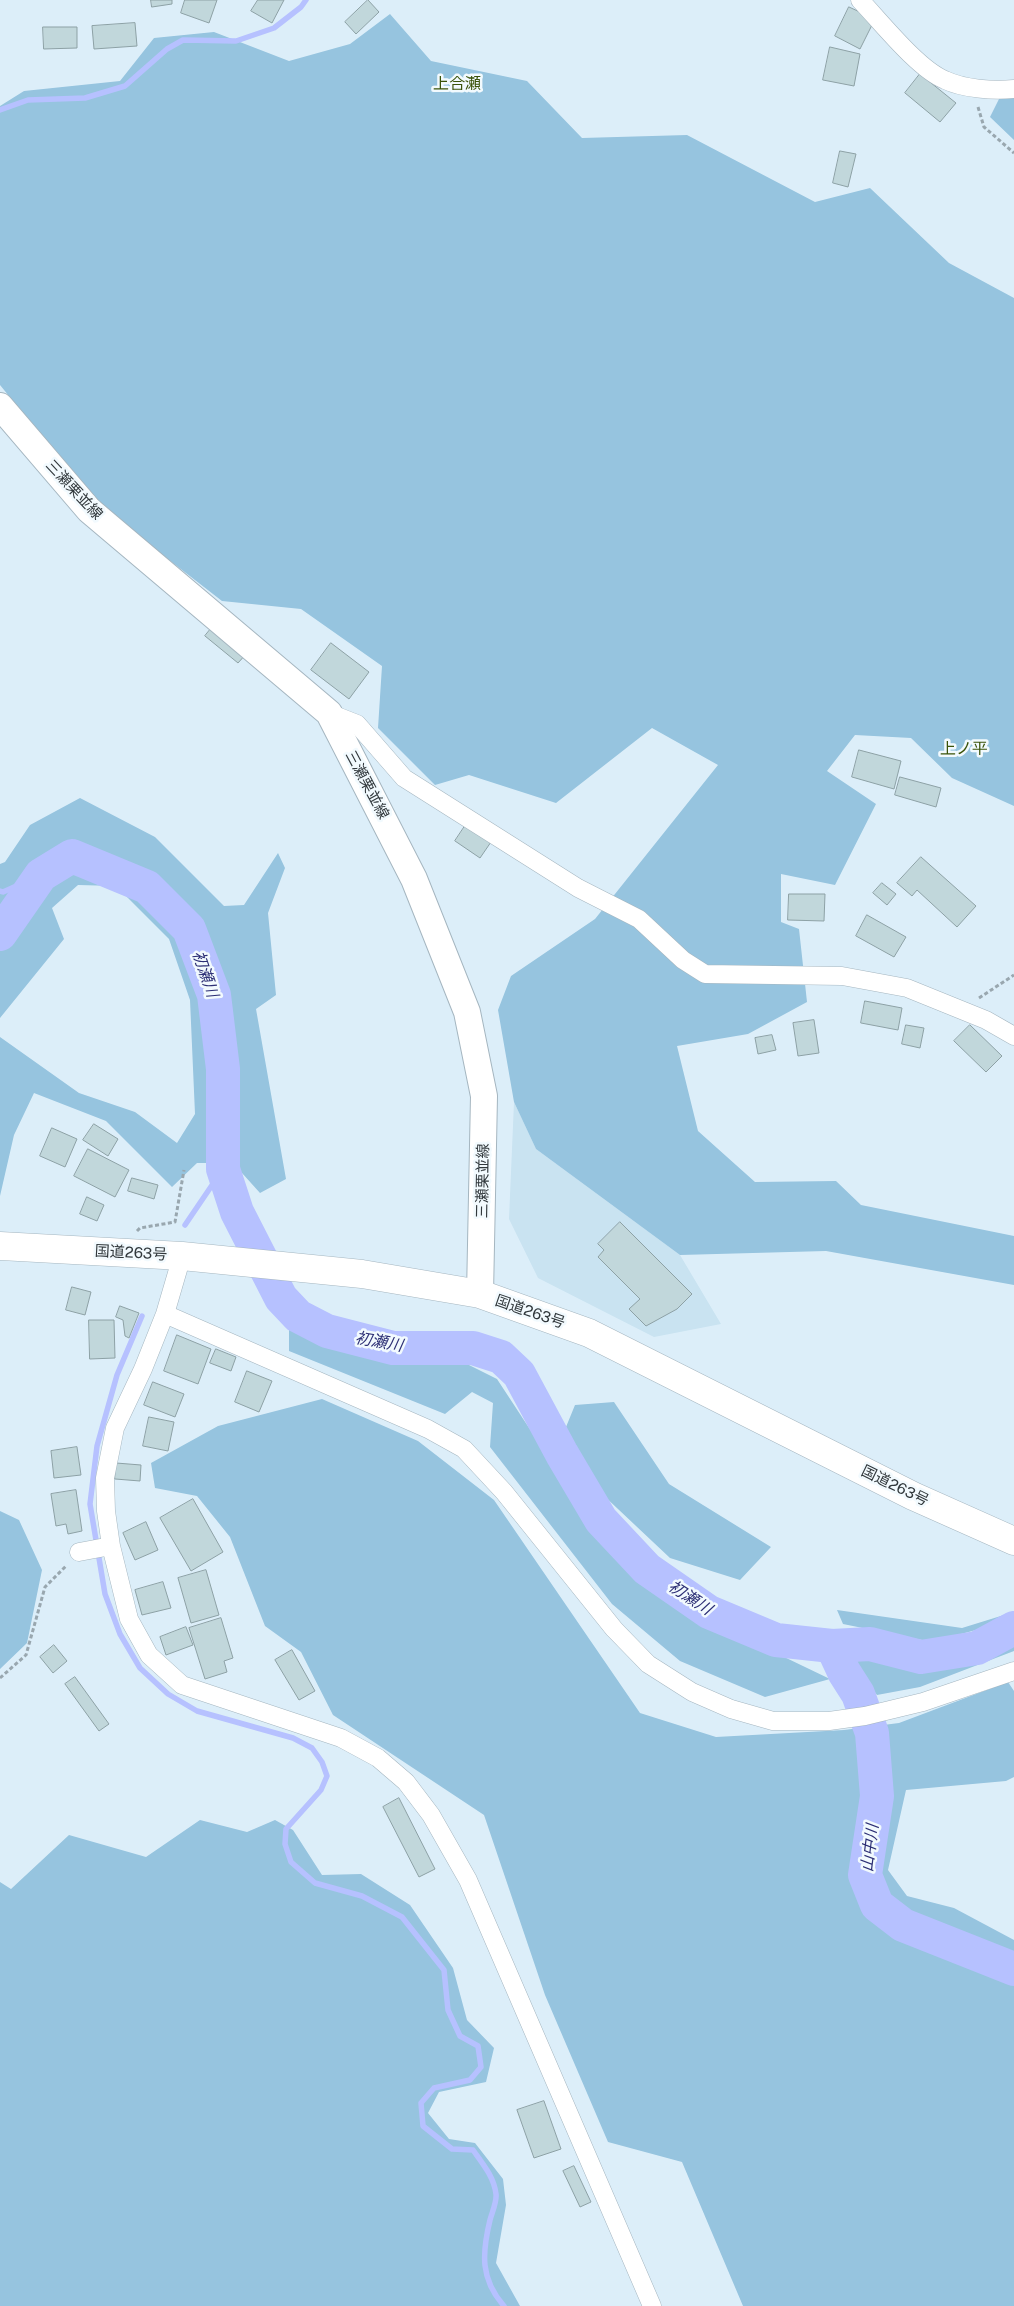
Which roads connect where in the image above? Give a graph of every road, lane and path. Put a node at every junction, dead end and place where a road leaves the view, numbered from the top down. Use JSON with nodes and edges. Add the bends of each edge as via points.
{"nodes":[{"id":1,"x":860,"y":0,"type":"edge"},
{"id":2,"x":972,"y":87,"type":"junction"},
{"id":3,"x":1014,"y":89,"type":"edge"},
{"id":4,"x":1014,"y":153,"type":"edge"},
{"id":5,"x":0,"y":406,"type":"edge"},
{"id":6,"x":330,"y":713,"type":"junction"},
{"id":7,"x":1014,"y":975,"type":"edge"},
{"id":8,"x":962,"y":1010,"type":"junction"},
{"id":9,"x":1014,"y":1036,"type":"edge"},
{"id":10,"x":184,"y":1170,"type":"dead end"},
{"id":11,"x":0,"y":1246,"type":"edge"},
{"id":12,"x":112,"y":1252,"type":"junction"},
{"id":13,"x":182,"y":1256,"type":"junction"},
{"id":14,"x":480,"y":1294,"type":"junction"},
{"id":15,"x":165,"y":1314,"type":"junction"},
{"id":16,"x":1014,"y":1541,"type":"edge"},
{"id":17,"x":111,"y":1546,"type":"junction"},
{"id":18,"x":79,"y":1552,"type":"joint"},
{"id":19,"x":1014,"y":1671,"type":"edge"},
{"id":20,"x":0,"y":1678,"type":"edge"},
{"id":21,"x":652,"y":2306,"type":"edge"}],
"edges":[{"from":1,"to":2,"type":"street","via":[[921,63],[944,80]]},
{"from":2,"to":3,"type":"street"},
{"from":2,"to":4,"type":"path","via":[[984,127]]},
{"from":5,"to":6,"type":"main road","name":"三瀬栗並線","via":[[89,510]]},
{"from":6,"to":8,"type":"street","via":[[357,724],[404,778],[578,888],[639,919],[683,960],[705,974],[842,976],[907,988]]},
{"from":6,"to":14,"type":"main road","name":"三瀬栗並線","via":[[414,879],[467,1012],[484,1096]]},
{"from":7,"to":8,"type":"path"},
{"from":8,"to":9,"type":"street"},
{"from":10,"to":12,"type":"path","via":[[175,1222],[140,1228]]},
{"from":11,"to":12,"type":"highway","name":"国道263号"},
{"from":12,"to":13,"type":"highway","name":"国道263号"},
{"from":13,"to":14,"type":"highway","name":"国道263号","via":[[362,1274]]},
{"from":13,"to":15,"type":"street"},
{"from":14,"to":16,"type":"highway","name":"国道263号","via":[[589,1333],[913,1496]]},
{"from":15,"to":17,"type":"street","via":[[115,1428],[105,1478]]},
{"from":15,"to":19,"type":"street","via":[[428,1429],[464,1449],[648,1664],[692,1692],[732,1709],[773,1721],[829,1721],[901,1708]]},
{"from":17,"to":18,"type":"street"},
{"from":17,"to":21,"type":"street","via":[[130,1619],[149,1655],[182,1685],[341,1738],[378,1758],[406,1782],[431,1815],[468,1880]]},
{"from":18,"to":20,"type":"path","via":[[45,1587],[26,1655]]}]}
